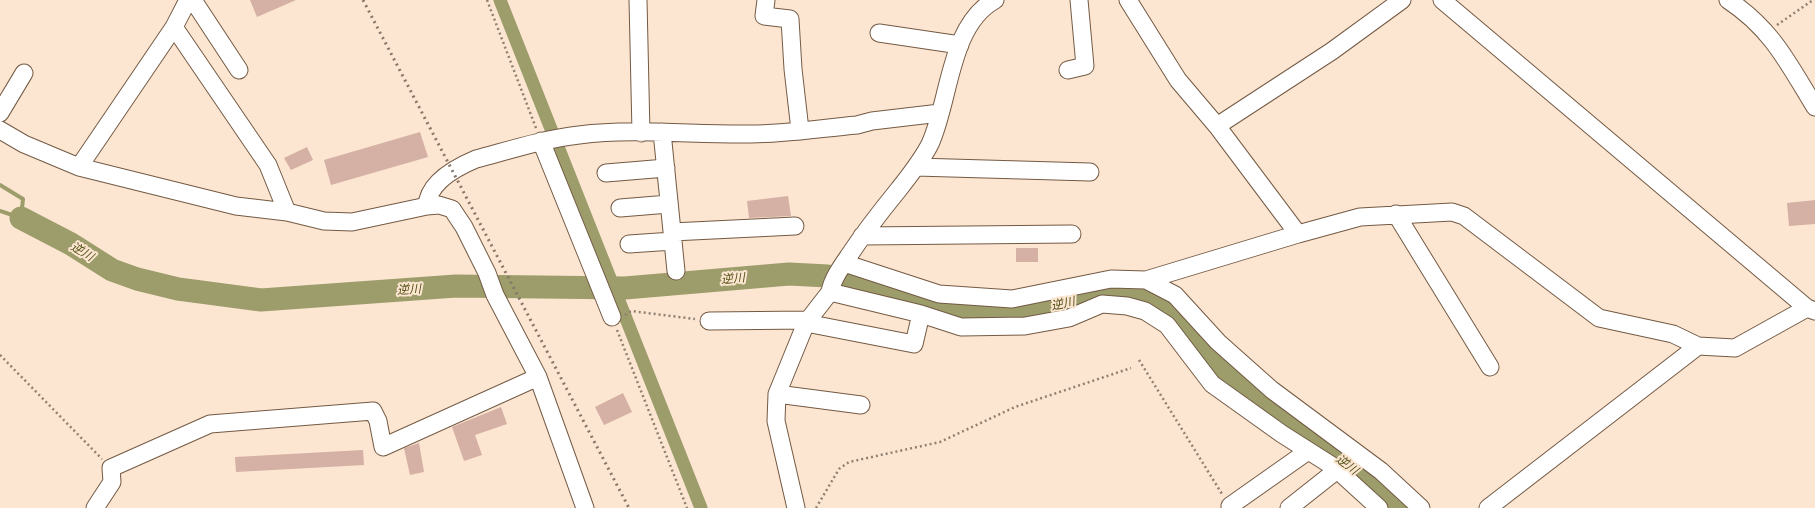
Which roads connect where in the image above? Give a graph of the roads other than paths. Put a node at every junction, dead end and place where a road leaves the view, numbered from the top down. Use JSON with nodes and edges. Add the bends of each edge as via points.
{"nodes":[{"id":1,"x":189,"y":0,"type":"edge"},
{"id":2,"x":638,"y":0,"type":"edge"},
{"id":3,"x":766,"y":0,"type":"edge"},
{"id":4,"x":995,"y":0,"type":"edge"},
{"id":5,"x":1079,"y":0,"type":"edge"},
{"id":6,"x":1128,"y":0,"type":"edge"},
{"id":7,"x":1402,"y":0,"type":"edge"},
{"id":8,"x":1442,"y":0,"type":"edge"},
{"id":9,"x":1728,"y":0,"type":"edge"},
{"id":10,"x":174,"y":27,"type":"junction"},
{"id":11,"x":879,"y":33,"type":"dead end"},
{"id":12,"x":960,"y":45,"type":"junction"},
{"id":13,"x":239,"y":70,"type":"dead end"},
{"id":14,"x":1068,"y":70,"type":"dead end"},
{"id":15,"x":24,"y":73,"type":"dead end"},
{"id":16,"x":1815,"y":107,"type":"edge"},
{"id":17,"x":0,"y":113,"type":"edge"},
{"id":18,"x":940,"y":113,"type":"junction"},
{"id":19,"x":1217,"y":126,"type":"junction"},
{"id":20,"x":0,"y":130,"type":"edge"},
{"id":21,"x":800,"y":130,"type":"junction"},
{"id":22,"x":642,"y":132,"type":"junction"},
{"id":23,"x":662,"y":132,"type":"junction"},
{"id":24,"x":549,"y":140,"type":"junction"},
{"id":25,"x":79,"y":167,"type":"junction"},
{"id":26,"x":916,"y":167,"type":"junction"},
{"id":27,"x":666,"y":168,"type":"junction"},
{"id":28,"x":1090,"y":172,"type":"dead end"},
{"id":29,"x":606,"y":173,"type":"dead end"},
{"id":30,"x":669,"y":204,"type":"junction"},
{"id":31,"x":427,"y":206,"type":"junction"},
{"id":32,"x":620,"y":208,"type":"dead end"},
{"id":33,"x":287,"y":212,"type":"junction"},
{"id":34,"x":1396,"y":214,"type":"junction"},
{"id":35,"x":795,"y":226,"type":"dead end"},
{"id":36,"x":1072,"y":234,"type":"dead end"},
{"id":37,"x":1298,"y":234,"type":"junction"},
{"id":38,"x":862,"y":236,"type":"junction"},
{"id":39,"x":672,"y":237,"type":"junction"},
{"id":40,"x":629,"y":244,"type":"dead end"},
{"id":41,"x":841,"y":267,"type":"junction"},
{"id":42,"x":676,"y":271,"type":"dead end"},
{"id":43,"x":1146,"y":280,"type":"junction"},
{"id":44,"x":830,"y":289,"type":"junction"},
{"id":45,"x":1811,"y":310,"type":"edge"},
{"id":46,"x":921,"y":314,"type":"junction"},
{"id":47,"x":612,"y":317,"type":"road end"},
{"id":48,"x":709,"y":321,"type":"road end"},
{"id":49,"x":807,"y":322,"type":"junction"},
{"id":50,"x":1698,"y":346,"type":"junction"},
{"id":51,"x":1490,"y":366,"type":"dead end"},
{"id":52,"x":538,"y":377,"type":"junction"},
{"id":53,"x":777,"y":394,"type":"junction"},
{"id":54,"x":861,"y":405,"type":"dead end"},
{"id":55,"x":1308,"y":451,"type":"junction"},
{"id":56,"x":1337,"y":470,"type":"junction"},
{"id":57,"x":1230,"y":506,"type":"road end"},
{"id":58,"x":94,"y":508,"type":"edge"},
{"id":59,"x":585,"y":508,"type":"edge"},
{"id":60,"x":796,"y":508,"type":"edge"},
{"id":61,"x":1289,"y":508,"type":"edge"},
{"id":62,"x":1378,"y":508,"type":"edge"},
{"id":63,"x":1421,"y":508,"type":"edge"},
{"id":64,"x":1488,"y":508,"type":"edge"}],
"edges":[{"from":1,"to":10,"type":"street"},
{"from":1,"to":13,"type":"street"},
{"from":2,"to":22,"type":"street"},
{"from":3,"to":21,"type":"street","via":[[764,16],[790,19]]},
{"from":4,"to":12,"type":"street","via":[[970,24]]},
{"from":5,"to":14,"type":"street","via":[[1085,66]]},
{"from":6,"to":19,"type":"street","via":[[1178,80]]},
{"from":7,"to":19,"type":"street"},
{"from":8,"to":45,"type":"street"},
{"from":9,"to":16,"type":"street","via":[[1767,32],[1779,47]]},
{"from":10,"to":25,"type":"street"},
{"from":10,"to":33,"type":"street","via":[[268,164]]},
{"from":11,"to":12,"type":"street"},
{"from":12,"to":18,"type":"street"},
{"from":15,"to":17,"type":"street"},
{"from":18,"to":21,"type":"street"},
{"from":18,"to":26,"type":"street","via":[[930,144]]},
{"from":19,"to":37,"type":"street"},
{"from":20,"to":25,"type":"street","via":[[24,144]]},
{"from":21,"to":23,"type":"street","via":[[752,134]]},
{"from":22,"to":23,"type":"street"},
{"from":22,"to":24,"type":"street","via":[[580,135]]},
{"from":23,"to":27,"type":"street"},
{"from":24,"to":31,"type":"street","via":[[466,163],[433,188],[427,199]]},
{"from":24,"to":47,"type":"street","via":[[590,264]]},
{"from":25,"to":33,"type":"street","via":[[236,206]]},
{"from":26,"to":28,"type":"street"},
{"from":26,"to":38,"type":"street"},
{"from":27,"to":29,"type":"street"},
{"from":27,"to":30,"type":"street"},
{"from":30,"to":32,"type":"street"},
{"from":30,"to":39,"type":"street"},
{"from":31,"to":33,"type":"street","via":[[352,222],[324,221]]},
{"from":31,"to":52,"type":"street","via":[[439,205],[452,209],[464,227],[495,295]]},
{"from":34,"to":37,"type":"street","via":[[1360,217]]},
{"from":34,"to":50,"type":"street","via":[[1452,212],[1464,216],[1599,318],[1673,334]]},
{"from":34,"to":51,"type":"street"},
{"from":35,"to":39,"type":"street"},
{"from":36,"to":38,"type":"street"},
{"from":37,"to":43,"type":"street"},
{"from":38,"to":41,"type":"street"},
{"from":39,"to":40,"type":"street"},
{"from":39,"to":42,"type":"street"},
{"from":41,"to":43,"type":"street","via":[[939,294],[1012,300],[1111,278]]},
{"from":41,"to":44,"type":"street"},
{"from":43,"to":63,"type":"street","via":[[1175,295],[1218,342],[1272,390],[1381,471]]},
{"from":44,"to":46,"type":"street"},
{"from":44,"to":49,"type":"street"},
{"from":45,"to":50,"type":"street","via":[[1735,348]]},
{"from":46,"to":49,"type":"street","via":[[914,344]]},
{"from":46,"to":55,"type":"street","via":[[961,327],[1026,326],[1069,318],[1102,304],[1146,310],[1167,325],[1212,384]]},
{"from":48,"to":49,"type":"street"},
{"from":49,"to":53,"type":"street"},
{"from":50,"to":64,"type":"street"},
{"from":52,"to":58,"type":"street","via":[[383,447],[378,421],[373,411],[210,424],[111,468],[112,482]]},
{"from":52,"to":59,"type":"street"},
{"from":53,"to":54,"type":"street"},
{"from":53,"to":60,"type":"street","via":[[776,421]]},
{"from":55,"to":56,"type":"street"},
{"from":55,"to":57,"type":"street"},
{"from":56,"to":61,"type":"street"},
{"from":56,"to":62,"type":"street"}]}
